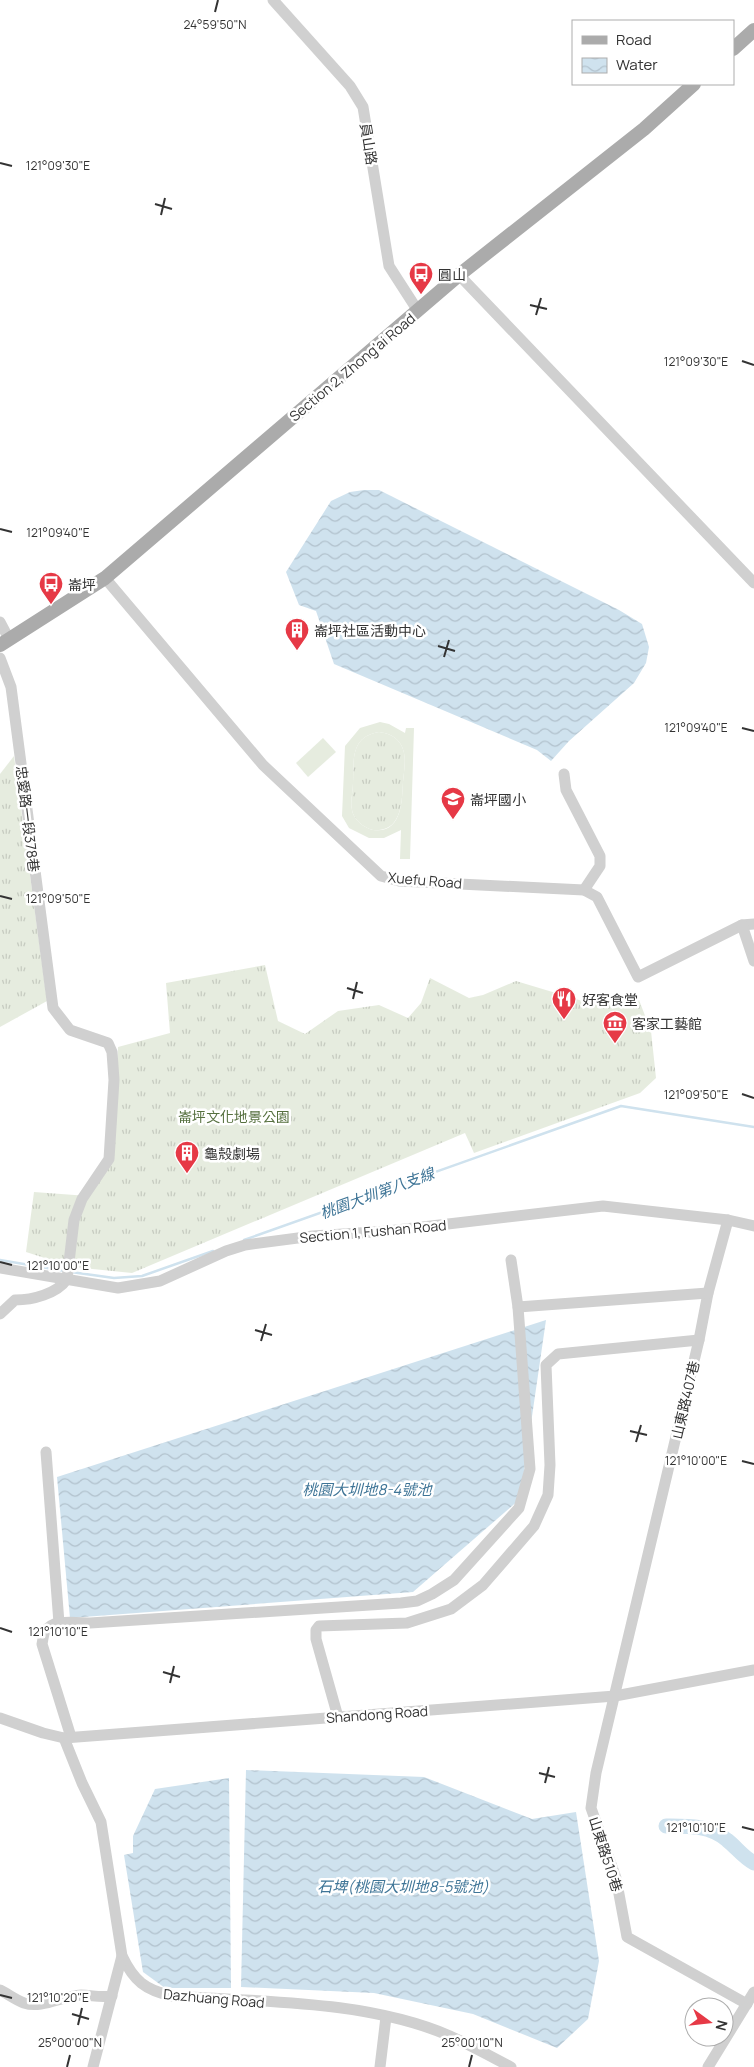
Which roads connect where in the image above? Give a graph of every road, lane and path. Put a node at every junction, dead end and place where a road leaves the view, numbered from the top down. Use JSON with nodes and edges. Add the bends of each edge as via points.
{"nodes":[{"id":1,"x":273,"y":0,"type":"edge"},
{"id":2,"x":754,"y":30,"type":"edge"},
{"id":3,"x":734,"y":48,"type":"edge"},
{"id":4,"x":693,"y":85,"type":"edge"},
{"id":5,"x":459,"y":275,"type":"junction"},
{"id":6,"x":418,"y":311,"type":"junction"},
{"id":7,"x":105,"y":578,"type":"junction"},
{"id":8,"x":754,"y":583,"type":"edge"},
{"id":9,"x":0,"y":622,"type":"edge"},
{"id":10,"x":4,"y":642,"type":"edge"},
{"id":11,"x":0,"y":658,"type":"edge"},
{"id":12,"x":564,"y":774,"type":"dead end"},
{"id":13,"x":584,"y":890,"type":"junction"},
{"id":14,"x":748,"y":924,"type":"edge"},
{"id":15,"x":754,"y":961,"type":"edge"},
{"id":16,"x":728,"y":1220,"type":"junction"},
{"id":17,"x":754,"y":1226,"type":"edge"},
{"id":18,"x":511,"y":1260,"type":"dead end"},
{"id":19,"x":0,"y":1268,"type":"edge"},
{"id":20,"x":67,"y":1274,"type":"junction"},
{"id":21,"x":708,"y":1293,"type":"junction"},
{"id":22,"x":518,"y":1307,"type":"junction"},
{"id":23,"x":0,"y":1314,"type":"edge"},
{"id":24,"x":699,"y":1340,"type":"junction"},
{"id":25,"x":46,"y":1452,"type":"dead end"},
{"id":26,"x":59,"y":1623,"type":"junction"},
{"id":27,"x":754,"y":1670,"type":"edge"},
{"id":28,"x":615,"y":1696,"type":"junction"},
{"id":29,"x":338,"y":1717,"type":"junction"},
{"id":30,"x":0,"y":1718,"type":"edge"},
{"id":31,"x":68,"y":1737,"type":"junction"},
{"id":32,"x":122,"y":1956,"type":"junction"},
{"id":33,"x":0,"y":1990,"type":"edge"},
{"id":34,"x":754,"y":1992,"type":"edge"},
{"id":35,"x":112,"y":1996,"type":"junction"},
{"id":36,"x":747,"y":2004,"type":"junction"},
{"id":37,"x":386,"y":2017,"type":"junction"},
{"id":38,"x":93,"y":2067,"type":"edge"},
{"id":39,"x":380,"y":2067,"type":"edge"},
{"id":40,"x":511,"y":2067,"type":"edge"},
{"id":41,"x":708,"y":2067,"type":"edge"}],
"edges":[{"from":1,"to":6,"type":"street","name":"員山路","via":[[350,86],[363,107],[389,266]]},
{"from":2,"to":3,"type":"main road"},
{"from":4,"to":5,"type":"main road","name":"Section 2, Zhong'ai Road","via":[[644,129]]},
{"from":5,"to":6,"type":"main road","name":"Section 2, Zhong'ai Road"},
{"from":5,"to":8,"type":"street"},
{"from":6,"to":7,"type":"main road","name":"Section 2, Zhong'ai Road"},
{"from":7,"to":10,"type":"main road","name":"Section 2, Zhong'ai Road"},
{"from":7,"to":13,"type":"street","name":"Xuefu Road","via":[[263,765],[381,876],[399,881]]},
{"from":9,"to":10,"type":"street"},
{"from":11,"to":20,"type":"street","name":"忠愛路一段378巷","via":[[11,687],[53,1008],[70,1030],[108,1043],[112,1052],[114,1080],[110,1159],[82,1199],[74,1220]]},
{"from":12,"to":13,"type":"street","via":[[566,790],[600,856],[600,866]]},
{"from":13,"to":14,"type":"street","via":[[597,897],[638,977]]},
{"from":14,"to":15,"type":"street"},
{"from":16,"to":17,"type":"street","name":"Section 1, Fushan Road"},
{"from":16,"to":20,"type":"street","name":"Section 1, Fushan Road","via":[[603,1206],[245,1245],[160,1281],[118,1288]]},
{"from":16,"to":21,"type":"street","name":"山東路407巷"},
{"from":18,"to":22,"type":"street"},
{"from":19,"to":20,"type":"street","name":"Section 1, Fushan Road"},
{"from":20,"to":23,"type":"street","via":[[62,1286],[55,1291],[15,1300]]},
{"from":21,"to":22,"type":"street"},
{"from":21,"to":24,"type":"street","name":"山東路407巷"},
{"from":22,"to":26,"type":"street","via":[[530,1469],[519,1508],[454,1580],[417,1601],[379,1606]]},
{"from":24,"to":28,"type":"street","name":"山東路407巷"},
{"from":24,"to":29,"type":"street","via":[[558,1354],[546,1365],[548,1494],[534,1526],[483,1585],[451,1610],[407,1623],[319,1626],[316,1639]]},
{"from":25,"to":26,"type":"street"},
{"from":26,"to":31,"type":"street","name":"Dazhuang Road","via":[[44,1632],[42,1644]]},
{"from":27,"to":28,"type":"street","name":"Shandong Road"},
{"from":28,"to":29,"type":"street","name":"Shandong Road"},
{"from":28,"to":36,"type":"street","name":"山東路510巷","via":[[591,1808],[616,1878],[627,1937]]},
{"from":29,"to":31,"type":"street","name":"Shandong Road"},
{"from":30,"to":31,"type":"street","name":"Shandong Road","via":[[43,1733]]},
{"from":31,"to":32,"type":"street","name":"Dazhuang Road","via":[[82,1783],[101,1822]]},
{"from":32,"to":35,"type":"street"},
{"from":32,"to":37,"type":"street","name":"Dazhuang Road","via":[[129,1971],[141,1984],[157,1993],[338,2007]]},
{"from":33,"to":35,"type":"street","via":[[23,2003],[34,2005],[76,1996]]},
{"from":34,"to":36,"type":"street"},
{"from":35,"to":38,"type":"street"},
{"from":36,"to":41,"type":"street"},
{"from":37,"to":39,"type":"street"},
{"from":37,"to":40,"type":"street","name":"Dazhuang Road","via":[[449,2035]]}]}
